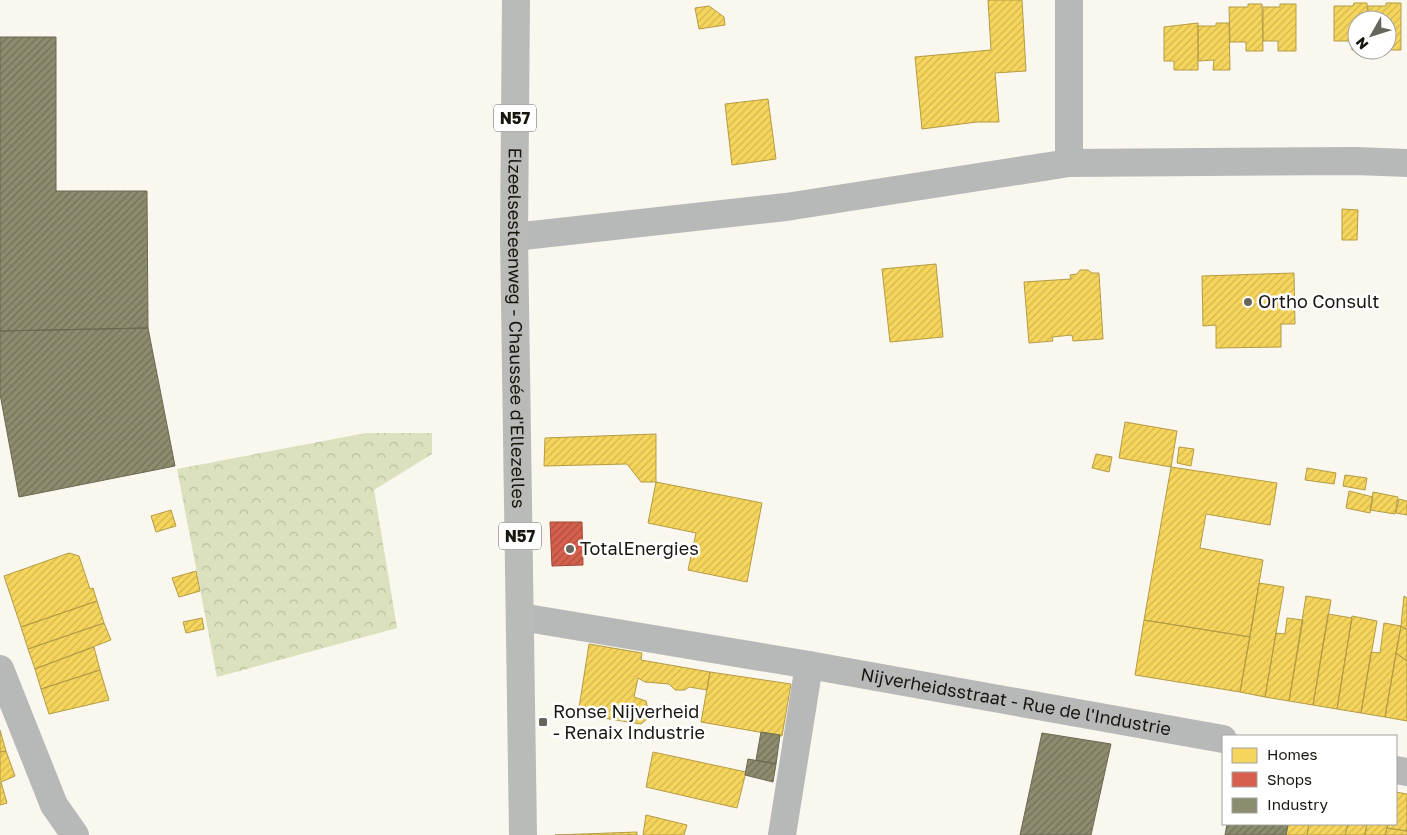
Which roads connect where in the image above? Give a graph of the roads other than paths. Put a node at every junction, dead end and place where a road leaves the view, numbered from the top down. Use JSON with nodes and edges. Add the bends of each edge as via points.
{"nodes":[{"id":1,"x":516,"y":0,"type":"edge"},
{"id":2,"x":1069,"y":0,"type":"edge"},
{"id":3,"x":1069,"y":163,"type":"junction"},
{"id":4,"x":1407,"y":163,"type":"edge"},
{"id":5,"x":514,"y":236,"type":"junction"},
{"id":6,"x":521,"y":616,"type":"junction"},
{"id":7,"x":809,"y":665,"type":"junction"},
{"id":8,"x":0,"y":669,"type":"edge"},
{"id":9,"x":1222,"y":739,"type":"edge"},
{"id":10,"x":76,"y":835,"type":"edge"},
{"id":11,"x":523,"y":835,"type":"edge"},
{"id":12,"x":782,"y":835,"type":"edge"}],
"edges":[{"from":1,"to":5,"type":"main road","name":"Elzeelsesteenweg - Chaussée d'Ellezelles","number":"N57"},
{"from":2,"to":3,"type":"street"},
{"from":3,"to":4,"type":"street"},
{"from":3,"to":5,"type":"street","via":[[786,207]]},
{"from":5,"to":6,"type":"main road","name":"Elzeelsesteenweg - Chaussée d'Ellezelles","number":"N57"},
{"from":6,"to":7,"type":"street","name":"Nijverheidsstraat - Rue de l'Industrie"},
{"from":6,"to":11,"type":"main road","name":"Elzeelsesteenweg - Chaussée d'Ellezelles","number":"N57"},
{"from":7,"to":9,"type":"street","name":"Nijverheidsstraat - Rue de l'Industrie"},
{"from":7,"to":12,"type":"street"},
{"from":8,"to":10,"type":"street","via":[[54,805]]}]}
